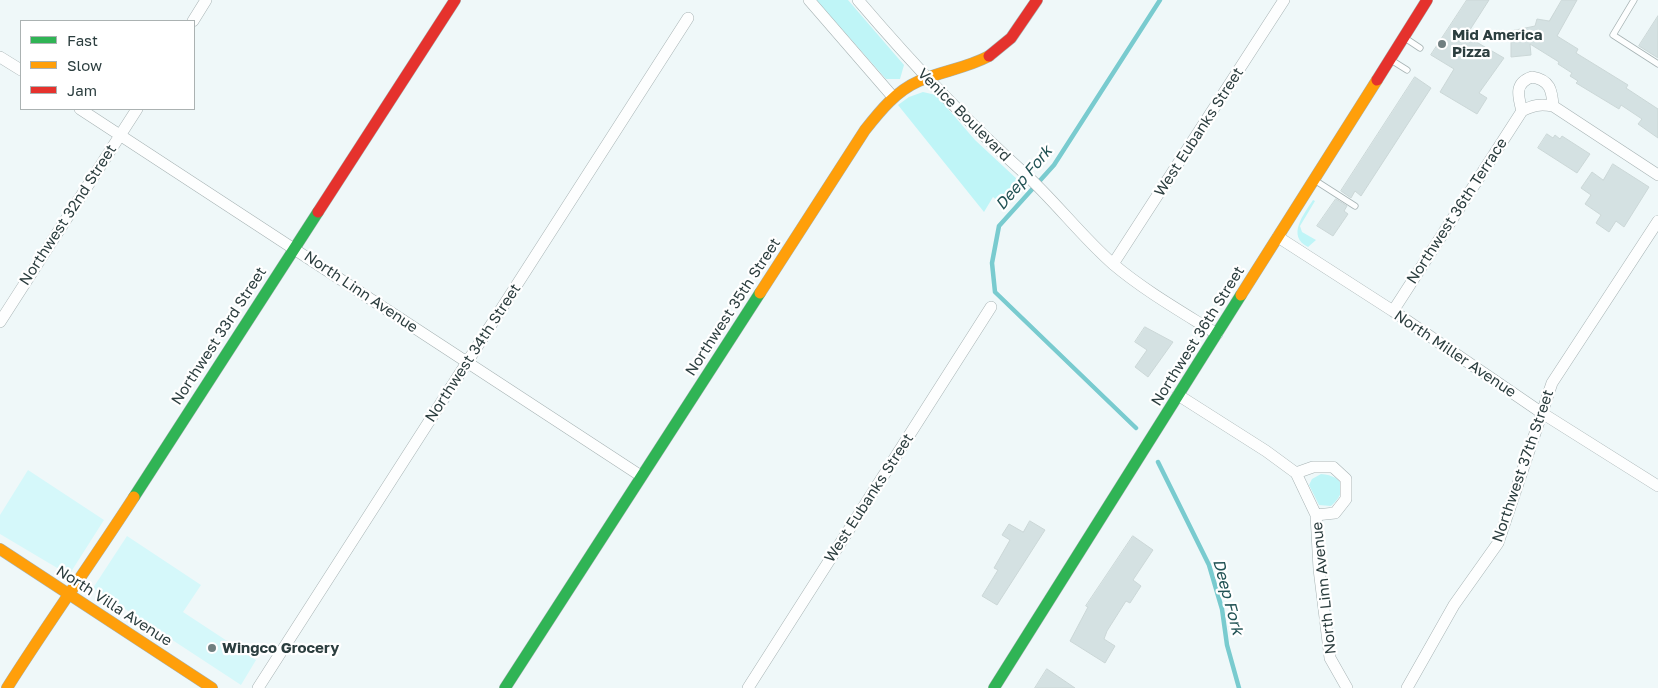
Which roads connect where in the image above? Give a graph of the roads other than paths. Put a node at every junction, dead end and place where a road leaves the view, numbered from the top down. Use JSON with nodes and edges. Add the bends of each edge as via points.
{"nodes":[{"id":1,"x":206,"y":0,"type":"edge"},
{"id":2,"x":455,"y":0,"type":"edge"},
{"id":3,"x":809,"y":0,"type":"edge"},
{"id":4,"x":858,"y":0,"type":"edge"},
{"id":5,"x":1037,"y":0,"type":"edge"},
{"id":6,"x":1284,"y":0,"type":"edge"},
{"id":7,"x":1427,"y":0,"type":"edge"},
{"id":8,"x":1634,"y":0,"type":"edge"},
{"id":9,"x":688,"y":18,"type":"dead end"},
{"id":10,"x":194,"y":20,"type":"edge"},
{"id":11,"x":1404,"y":37,"type":"junction"},
{"id":12,"x":1420,"y":48,"type":"dead end"},
{"id":13,"x":0,"y":56,"type":"edge"},
{"id":14,"x":1390,"y":59,"type":"junction"},
{"id":15,"x":1658,"y":64,"type":"edge"},
{"id":16,"x":20,"y":69,"type":"edge"},
{"id":17,"x":1406,"y":70,"type":"dead end"},
{"id":18,"x":927,"y":78,"type":"junction"},
{"id":19,"x":892,"y":97,"type":"junction"},
{"id":20,"x":1553,"y":106,"type":"junction"},
{"id":21,"x":82,"y":110,"type":"edge"},
{"id":22,"x":136,"y":110,"type":"edge"},
{"id":23,"x":1522,"y":111,"type":"junction"},
{"id":24,"x":120,"y":135,"type":"junction"},
{"id":25,"x":1658,"y":175,"type":"edge"},
{"id":26,"x":1314,"y":180,"type":"junction"},
{"id":27,"x":1354,"y":206,"type":"dead end"},
{"id":28,"x":1658,"y":220,"type":"edge"},
{"id":29,"x":1278,"y":237,"type":"junction"},
{"id":30,"x":294,"y":247,"type":"junction"},
{"id":31,"x":1113,"y":264,"type":"junction"},
{"id":32,"x":991,"y":307,"type":"dead end"},
{"id":33,"x":1393,"y":311,"type":"junction"},
{"id":34,"x":0,"y":322,"type":"edge"},
{"id":35,"x":1217,"y":334,"type":"junction"},
{"id":36,"x":467,"y":362,"type":"junction"},
{"id":37,"x":1178,"y":395,"type":"junction"},
{"id":38,"x":1542,"y":413,"type":"junction"},
{"id":39,"x":1296,"y":473,"type":"junction"},
{"id":40,"x":641,"y":476,"type":"junction"},
{"id":41,"x":1658,"y":486,"type":"edge"},
{"id":42,"x":1316,"y":515,"type":"junction"},
{"id":43,"x":0,"y":549,"type":"edge"},
{"id":44,"x":69,"y":594,"type":"junction"},
{"id":45,"x":7,"y":688,"type":"edge"},
{"id":46,"x":212,"y":688,"type":"edge"},
{"id":47,"x":258,"y":688,"type":"edge"},
{"id":48,"x":505,"y":688,"type":"edge"},
{"id":49,"x":748,"y":688,"type":"edge"},
{"id":50,"x":994,"y":688,"type":"edge"},
{"id":51,"x":1347,"y":688,"type":"edge"},
{"id":52,"x":1407,"y":688,"type":"edge"}],
"edges":[{"from":1,"to":10,"type":"street"},
{"from":2,"to":30,"type":"street","name":"Northwest 33rd Street"},
{"from":3,"to":19,"type":"street"},
{"from":4,"to":18,"type":"street","name":"Venice Boulevard"},
{"from":5,"to":18,"type":"street","name":"Northwest 35th Street","via":[[1016,32],[1000,49],[980,61]]},
{"from":6,"to":31,"type":"street","name":"West Eubanks Street"},
{"from":7,"to":11,"type":"street","name":"Northwest 36th Street"},
{"from":8,"to":15,"type":"lane","via":[[1613,35]]},
{"from":9,"to":36,"type":"street","name":"Northwest 34th Street"},
{"from":11,"to":12,"type":"lane"},
{"from":11,"to":14,"type":"street","name":"Northwest 36th Street"},
{"from":13,"to":16,"type":"street"},
{"from":14,"to":17,"type":"lane"},
{"from":14,"to":26,"type":"street","name":"Northwest 36th Street"},
{"from":18,"to":19,"type":"street","name":"Northwest 35th Street"},
{"from":18,"to":31,"type":"street","name":"Venice Boulevard"},
{"from":19,"to":40,"type":"street","name":"Northwest 35th Street","via":[[865,130]]},
{"from":20,"to":23,"type":"street","via":[[1540,104]]},
{"from":20,"to":23,"type":"street","via":[[1552,92],[1547,83],[1532,77],[1520,85],[1517,92]]},
{"from":20,"to":25,"type":"street"},
{"from":21,"to":24,"type":"street","name":"North Linn Avenue"},
{"from":22,"to":24,"type":"street","name":"Northwest 32nd Street"},
{"from":23,"to":33,"type":"street","name":"Northwest 36th Terrace"},
{"from":24,"to":30,"type":"street","name":"North Linn Avenue"},
{"from":24,"to":34,"type":"street","name":"Northwest 32nd Street"},
{"from":26,"to":27,"type":"lane"},
{"from":26,"to":29,"type":"street","name":"Northwest 36th Street"},
{"from":28,"to":38,"type":"street","name":"Northwest 37th Street","via":[[1552,383]]},
{"from":29,"to":33,"type":"street","name":"North Miller Avenue"},
{"from":29,"to":35,"type":"street","name":"Northwest 36th Street"},
{"from":30,"to":36,"type":"street","name":"North Linn Avenue"},
{"from":30,"to":44,"type":"street","name":"Northwest 33rd Street"},
{"from":31,"to":35,"type":"street","name":"Venice Boulevard"},
{"from":32,"to":49,"type":"street","name":"West Eubanks Street"},
{"from":33,"to":38,"type":"street","name":"North Miller Avenue"},
{"from":35,"to":37,"type":"street","name":"Northwest 36th Street"},
{"from":36,"to":40,"type":"street","name":"North Linn Avenue"},
{"from":36,"to":47,"type":"street","name":"Northwest 34th Street"},
{"from":37,"to":39,"type":"street","name":"North Linn Avenue"},
{"from":37,"to":50,"type":"street","name":"Northwest 36th Street"},
{"from":38,"to":41,"type":"street","name":"North Miller Avenue"},
{"from":38,"to":52,"type":"street","name":"Northwest 37th Street","via":[[1498,543],[1454,605]]},
{"from":39,"to":42,"type":"street","name":"North Linn Avenue"},
{"from":39,"to":42,"type":"street","name":"North Linn Avenue","via":[[1313,467],[1333,467],[1346,479],[1346,499],[1335,513]]},
{"from":40,"to":48,"type":"street","name":"Northwest 35th Street"},
{"from":42,"to":51,"type":"street","name":"North Linn Avenue","via":[[1330,658]]},
{"from":43,"to":44,"type":"street","name":"North Villa Avenue"},
{"from":44,"to":45,"type":"street","name":"Northwest 33rd Street"},
{"from":44,"to":46,"type":"street","name":"North Villa Avenue"}]}
